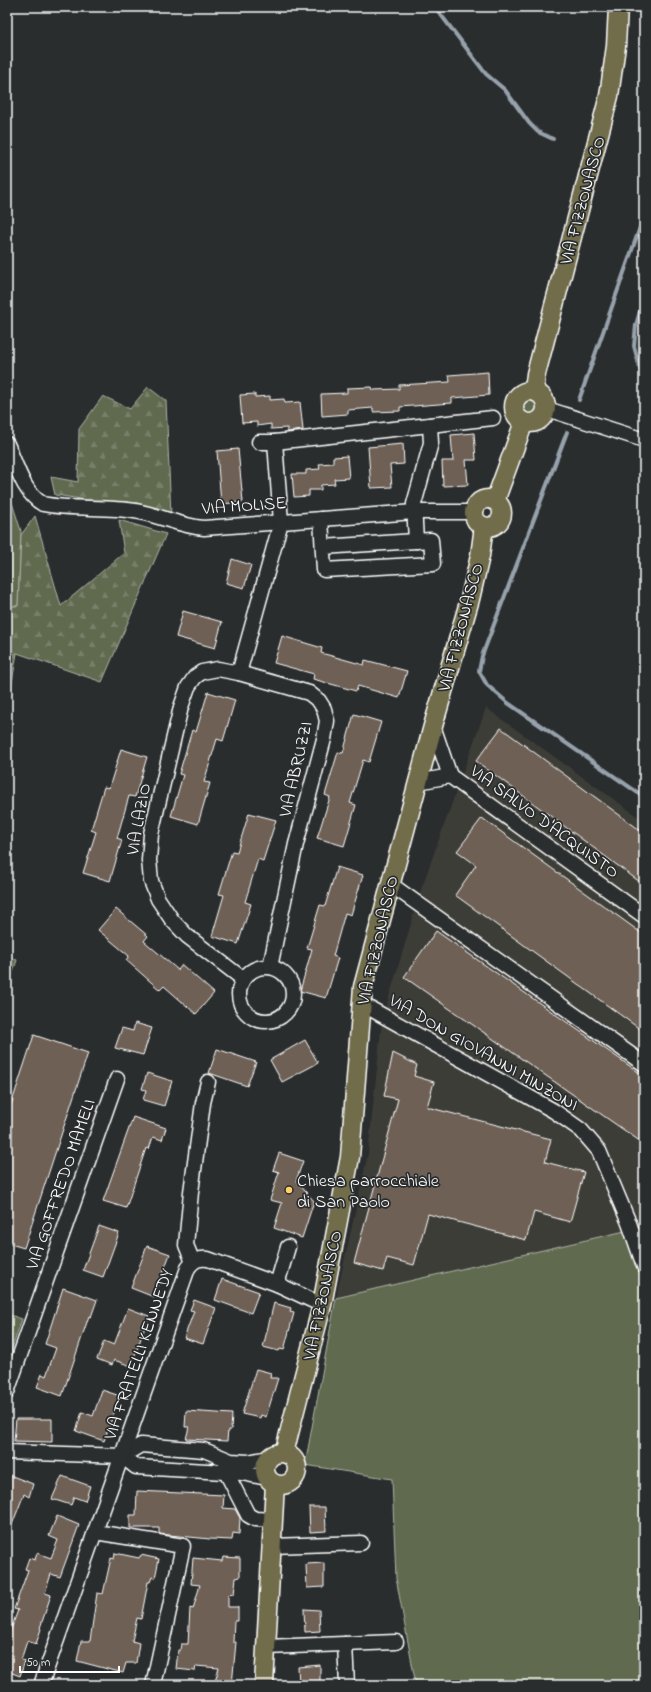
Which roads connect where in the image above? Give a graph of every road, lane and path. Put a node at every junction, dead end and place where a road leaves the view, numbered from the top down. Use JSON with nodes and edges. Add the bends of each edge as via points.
{"nodes":[{"id":1,"x":618,"y":7,"type":"edge"},
{"id":2,"x":534,"y":391,"type":"junction"},
{"id":3,"x":553,"y":411,"type":"junction"},
{"id":4,"x":493,"y":418,"type":"dead end"},
{"id":5,"x":524,"y":422,"type":"junction"},
{"id":6,"x":430,"y":425,"type":"junction"},
{"id":7,"x":644,"y":440,"type":"edge"},
{"id":8,"x":259,"y":442,"type":"dead end"},
{"id":9,"x":275,"y":442,"type":"junction"},
{"id":10,"x":7,"y":444,"type":"edge"},
{"id":11,"x":495,"y":501,"type":"junction"},
{"id":12,"x":414,"y":512,"type":"junction"},
{"id":13,"x":321,"y":519,"type":"junction"},
{"id":14,"x":479,"y":519,"type":"junction"},
{"id":15,"x":282,"y":522,"type":"junction"},
{"id":16,"x":416,"y":541,"type":"junction"},
{"id":17,"x":323,"y":547,"type":"junction"},
{"id":18,"x":239,"y":673,"type":"junction"},
{"id":19,"x":433,"y":726,"type":"junction"},
{"id":20,"x":450,"y":776,"type":"junction"},
{"id":21,"x":418,"y":782,"type":"junction"},
{"id":22,"x":390,"y":884,"type":"junction"},
{"id":23,"x":644,"y":916,"type":"edge"},
{"id":24,"x":270,"y":967,"type":"junction"},
{"id":25,"x":243,"y":979,"type":"junction"},
{"id":26,"x":360,"y":1006,"type":"junction"},
{"id":27,"x":644,"y":1064,"type":"edge"},
{"id":28,"x":117,"y":1079,"type":"dead end"},
{"id":29,"x":208,"y":1082,"type":"dead end"},
{"id":30,"x":288,"y":1247,"type":"dead end"},
{"id":31,"x":193,"y":1262,"type":"junction"},
{"id":32,"x":644,"y":1266,"type":"edge"},
{"id":33,"x":277,"y":1284,"type":"junction"},
{"id":34,"x":322,"y":1305,"type":"junction"},
{"id":35,"x":7,"y":1392,"type":"edge"},
{"id":36,"x":7,"y":1452,"type":"edge"},
{"id":37,"x":122,"y":1456,"type":"junction"},
{"id":38,"x":276,"y":1456,"type":"junction"},
{"id":39,"x":226,"y":1472,"type":"junction"},
{"id":40,"x":271,"y":1481,"type":"junction"},
{"id":41,"x":274,"y":1520,"type":"junction"},
{"id":42,"x":95,"y":1532,"type":"junction"},
{"id":43,"x":361,"y":1543,"type":"dead end"},
{"id":44,"x":272,"y":1546,"type":"junction"},
{"id":45,"x":396,"y":1642,"type":"dead end"},
{"id":46,"x":345,"y":1644,"type":"junction"},
{"id":47,"x":266,"y":1647,"type":"junction"},
{"id":48,"x":41,"y":1685,"type":"edge"},
{"id":49,"x":153,"y":1685,"type":"edge"},
{"id":50,"x":264,"y":1685,"type":"edge"},
{"id":51,"x":347,"y":1685,"type":"edge"}],
"edges":[{"from":1,"to":2,"type":"main road","name":"VIA FIZZONASCO","via":[[609,96],[536,374]]},
{"from":2,"to":3,"type":"main road","via":[[539,393]]},
{"from":2,"to":5,"type":"main road","via":[[523,392],[515,399],[514,410]]},
{"from":3,"to":5,"type":"main road","via":[[534,423]]},
{"from":3,"to":7,"type":"street"},
{"from":4,"to":6,"type":"street"},
{"from":5,"to":11,"type":"main road"},
{"from":6,"to":9,"type":"street"},
{"from":6,"to":12,"type":"street","via":[[431,444],[416,495]]},
{"from":8,"to":9,"type":"street"},
{"from":9,"to":15,"type":"street"},
{"from":10,"to":15,"type":"street","name":"VIA MOLISE","via":[[28,490],[34,499],[43,504],[122,509],[151,514],[190,527]]},
{"from":11,"to":14,"type":"main road","via":[[486,499],[476,507]]},
{"from":11,"to":14,"type":"main road","via":[[501,508],[500,520],[493,526]]},
{"from":12,"to":13,"type":"street","name":"VIA MOLISE"},
{"from":12,"to":14,"type":"street","name":"VIA MOLISE"},
{"from":12,"to":16,"type":"street"},
{"from":13,"to":15,"type":"street","name":"VIA MOLISE"},
{"from":13,"to":17,"type":"street"},
{"from":14,"to":19,"type":"main road","name":"VIA FIZZONASCO","via":[[480,556]]},
{"from":15,"to":18,"type":"street"},
{"from":16,"to":17,"type":"street"},
{"from":16,"to":17,"type":"street","via":[[432,540],[433,564],[324,570]]},
{"from":18,"to":24,"type":"street","name":"VIA ABRUZZI","via":[[309,693],[319,701],[327,721],[296,844]]},
{"from":18,"to":25,"type":"street","name":"VIA LAZIO","via":[[218,669],[202,672],[188,687],[153,826],[149,860],[151,882],[158,899],[172,920],[187,936]]},
{"from":19,"to":20,"type":"street"},
{"from":19,"to":21,"type":"main road","name":"VIA FIZZONASCO"},
{"from":20,"to":21,"type":"street","name":"VIA SALVO D'ACQUISTO"},
{"from":20,"to":23,"type":"street","name":"VIA SALVO D'ACQUISTO"},
{"from":21,"to":22,"type":"main road","name":"VIA FIZZONASCO"},
{"from":22,"to":26,"type":"main road","name":"VIA FIZZONASCO","via":[[371,951]]},
{"from":22,"to":27,"type":"street"},
{"from":24,"to":25,"type":"street","via":[[250,971]]},
{"from":24,"to":25,"type":"street","via":[[280,970],[292,987],[291,1003],[282,1016],[262,1020],[248,1013],[239,1000],[239,989]]},
{"from":26,"to":32,"type":"street","name":"VIA DON GIOVANNI MINZONI","via":[[371,1009],[554,1111],[581,1130],[599,1151]]},
{"from":26,"to":34,"type":"main road","name":"VIA FIZZONASCO","via":[[350,1157]]},
{"from":28,"to":35,"type":"street","name":"VIA GOFFREDO MAMELI"},
{"from":29,"to":31,"type":"street","via":[[203,1103],[186,1245]]},
{"from":30,"to":33,"type":"street"},
{"from":31,"to":33,"type":"street","name":"VIA FRATELLI KENNEDY","via":[[199,1258],[208,1258]]},
{"from":31,"to":37,"type":"street","name":"VIA FRATELLI KENNEDY","via":[[188,1268]]},
{"from":33,"to":34,"type":"street","name":"VIA FRATELLI KENNEDY"},
{"from":34,"to":38,"type":"main road","name":"VIA FIZZONASCO"},
{"from":36,"to":37,"type":"street"},
{"from":37,"to":38,"type":"street","via":[[141,1445],[204,1450],[231,1461],[248,1462]]},
{"from":37,"to":39,"type":"street","via":[[136,1467]]},
{"from":37,"to":42,"type":"street","name":"VIA FRATELLI KENNEDY"},
{"from":38,"to":40,"type":"main road","name":"VIA FIZZONASCO","via":[[265,1468]]},
{"from":38,"to":40,"type":"main road","via":[[288,1455],[296,1463],[296,1474],[285,1484]]},
{"from":39,"to":40,"type":"street"},
{"from":39,"to":41,"type":"street","via":[[248,1515],[255,1519]]},
{"from":40,"to":41,"type":"main road","name":"VIA FIZZONASCO"},
{"from":41,"to":44,"type":"main road","name":"VIA FIZZONASCO"},
{"from":42,"to":48,"type":"street","name":"VIA FRATELLI KENNEDY"},
{"from":42,"to":49,"type":"street","via":[[183,1546]]},
{"from":43,"to":44,"type":"street"},
{"from":44,"to":47,"type":"main road","name":"VIA FIZZONASCO"},
{"from":45,"to":46,"type":"street"},
{"from":46,"to":47,"type":"street"},
{"from":46,"to":51,"type":"street"},
{"from":47,"to":50,"type":"main road","name":"VIA FIZZONASCO"}]}
